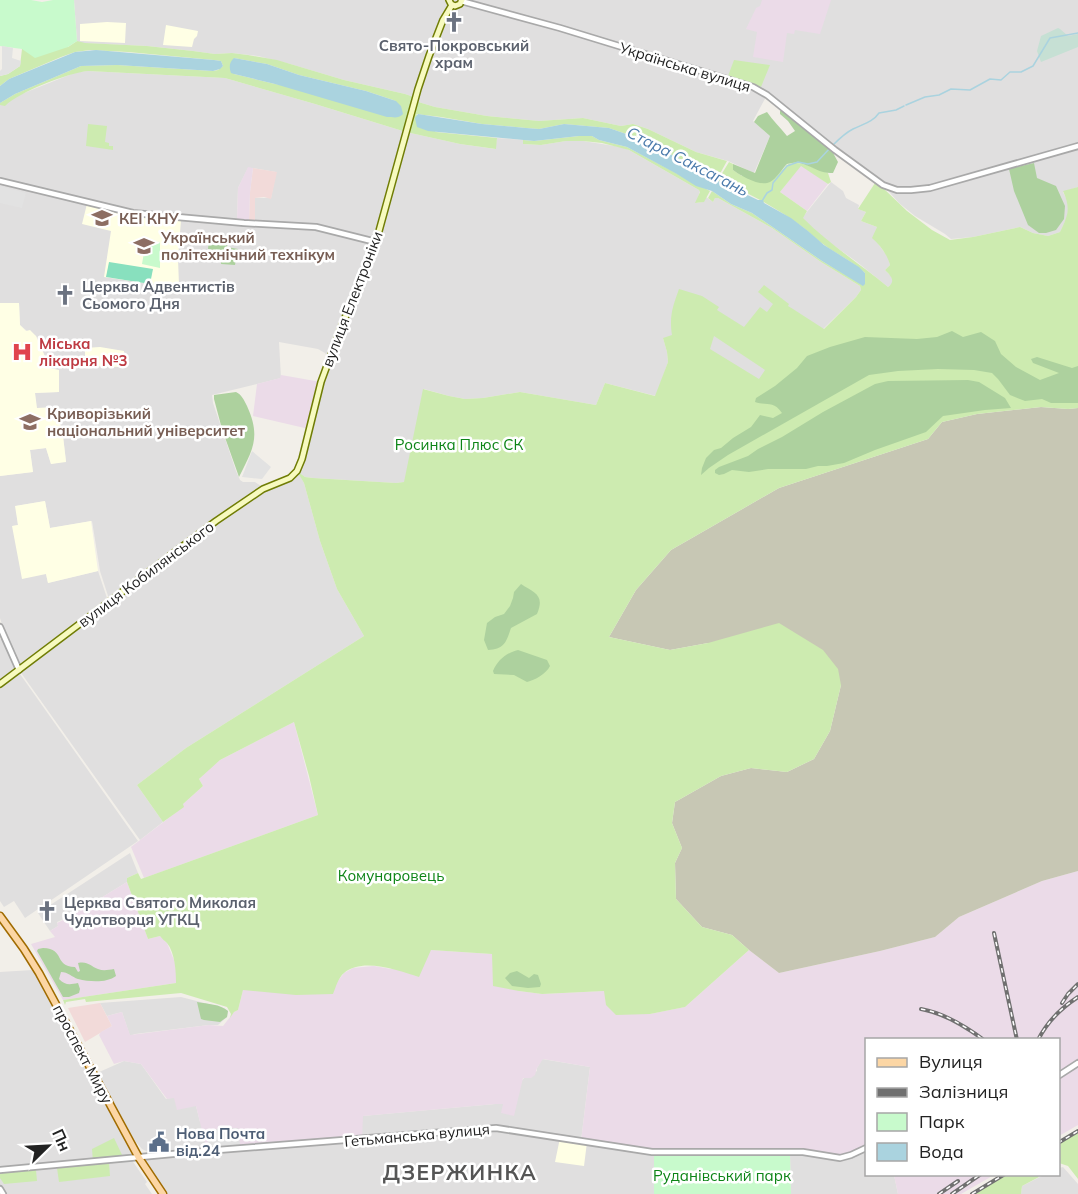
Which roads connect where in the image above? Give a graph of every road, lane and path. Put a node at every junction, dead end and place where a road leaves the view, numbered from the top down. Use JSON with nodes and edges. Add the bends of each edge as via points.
{"nodes":[{"id":1,"x":461,"y":1,"type":"edge"},
{"id":2,"x":450,"y":3,"type":"edge"},
{"id":3,"x":1078,"y":146,"type":"edge"},
{"id":4,"x":0,"y":181,"type":"edge"},
{"id":5,"x":376,"y":242,"type":"junction"},
{"id":6,"x":297,"y":471,"type":"joint"},
{"id":7,"x":0,"y":627,"type":"edge"},
{"id":8,"x":19,"y":670,"type":"junction"},
{"id":9,"x":0,"y":684,"type":"edge"},
{"id":10,"x":0,"y":916,"type":"edge"},
{"id":11,"x":1078,"y":1063,"type":"edge"},
{"id":12,"x":1060,"y":1075,"type":"edge"},
{"id":13,"x":865,"y":1149,"type":"edge"},
{"id":14,"x":139,"y":1158,"type":"junction"},
{"id":15,"x":0,"y":1170,"type":"edge"},
{"id":16,"x":0,"y":1189,"type":"edge"},
{"id":17,"x":3,"y":1194,"type":"edge"},
{"id":18,"x":163,"y":1194,"type":"edge"}],
"edges":[{"from":1,"to":2,"type":"main road","via":[[458,6]]},
{"from":1,"to":3,"type":"street","name":"Українська вулиця","via":[[753,87],[883,185],[897,190],[930,188]]},
{"from":2,"to":5,"type":"main road","name":"вулиця Електроніки","via":[[418,89]]},
{"from":4,"to":5,"type":"street","via":[[140,214],[316,227]]},
{"from":5,"to":6,"type":"main road","name":"вулиця Електроніки","via":[[321,382]]},
{"from":6,"to":8,"type":"main road","name":"вулиця Кобилянського","via":[[216,521]]},
{"from":7,"to":8,"type":"street"},
{"from":8,"to":9,"type":"main road","name":"вулиця Кобилянського"},
{"from":10,"to":14,"type":"main road","name":"проспект Миру","via":[[39,973]]},
{"from":11,"to":12,"type":"street"},
{"from":13,"to":14,"type":"street","name":"Гетьманська вулиця","via":[[840,1158],[803,1152],[652,1152],[496,1128]]},
{"from":14,"to":15,"type":"street","name":"Гетьманська вулиця"},
{"from":14,"to":18,"type":"main road","name":"проспект Миру"},
{"from":16,"to":17,"type":"street"}]}
